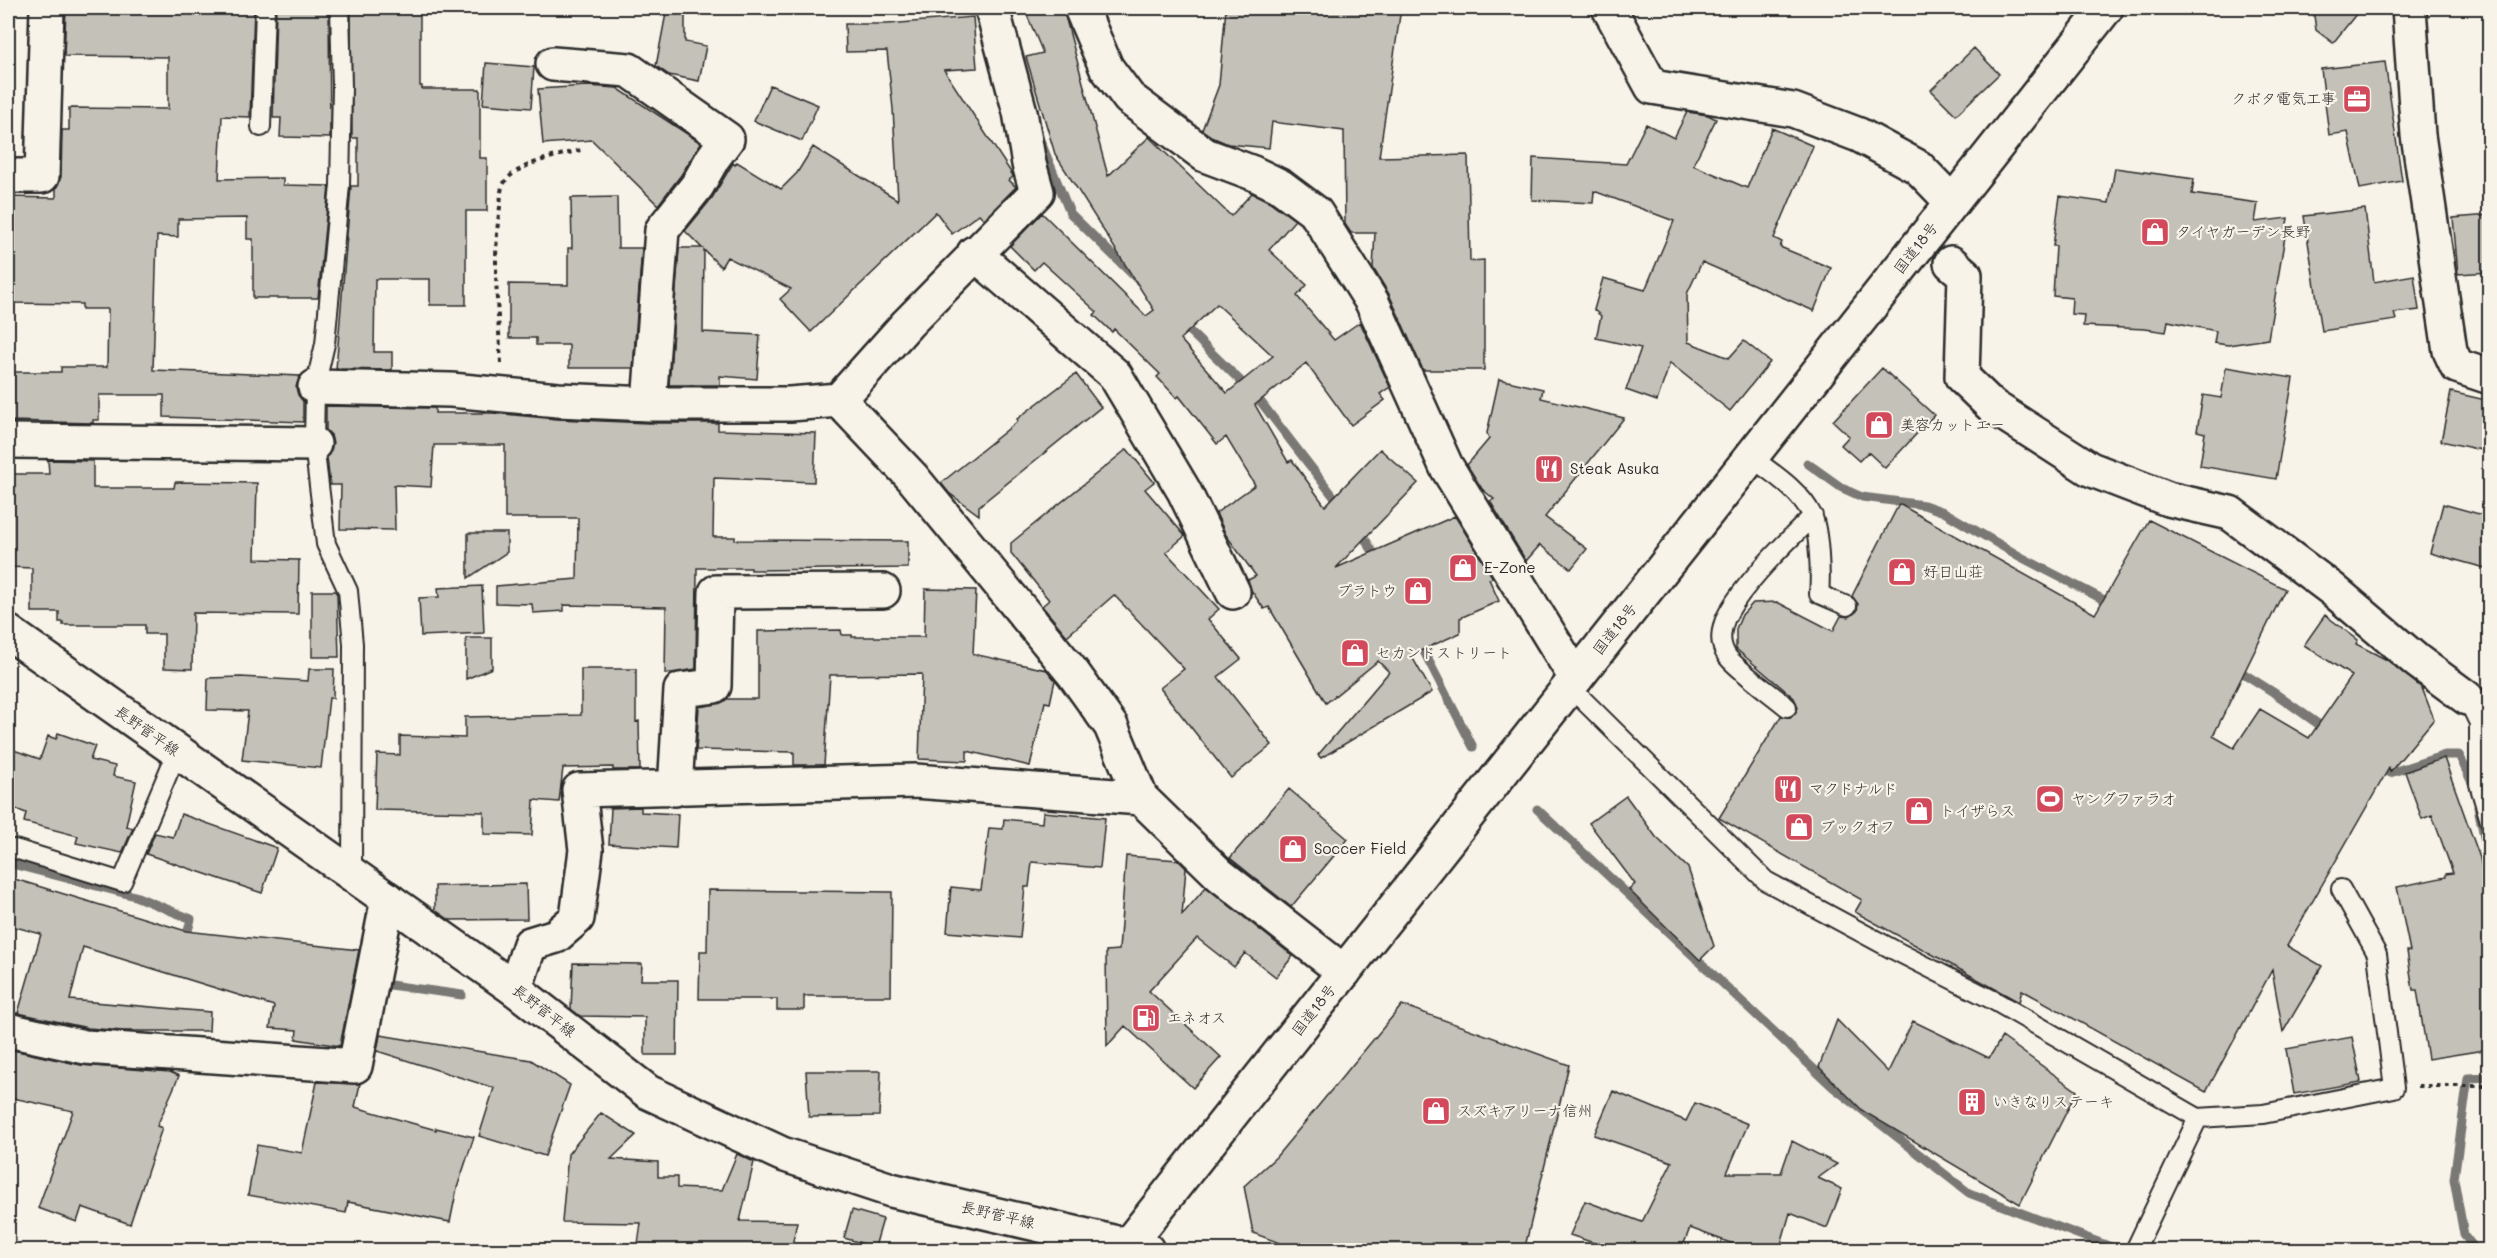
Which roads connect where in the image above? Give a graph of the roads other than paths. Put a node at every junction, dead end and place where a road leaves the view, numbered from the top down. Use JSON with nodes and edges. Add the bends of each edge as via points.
{"nodes":[{"id":1,"x":47,"y":8,"type":"edge"},
{"id":2,"x":265,"y":8,"type":"edge"},
{"id":3,"x":340,"y":8,"type":"edge"},
{"id":4,"x":992,"y":8,"type":"edge"},
{"id":5,"x":1081,"y":8,"type":"edge"},
{"id":6,"x":1609,"y":8,"type":"edge"},
{"id":7,"x":2106,"y":8,"type":"edge"},
{"id":8,"x":2409,"y":8,"type":"edge"},
{"id":9,"x":553,"y":64,"type":"dead end"},
{"id":10,"x":261,"y":127,"type":"dead end"},
{"id":11,"x":8,"y":176,"type":"edge"},
{"id":12,"x":1952,"y":202,"type":"junction"},
{"id":13,"x":974,"y":253,"type":"junction"},
{"id":14,"x":1951,"y":263,"type":"dead end"},
{"id":15,"x":2490,"y":377,"type":"edge"},
{"id":16,"x":315,"y":387,"type":"junction"},
{"id":17,"x":839,"y":400,"type":"junction"},
{"id":18,"x":649,"y":404,"type":"junction"},
{"id":19,"x":8,"y":441,"type":"edge"},
{"id":20,"x":314,"y":444,"type":"junction"},
{"id":21,"x":1751,"y":457,"type":"junction"},
{"id":22,"x":1813,"y":516,"type":"junction"},
{"id":23,"x":883,"y":591,"type":"dead end"},
{"id":24,"x":1233,"y":592,"type":"dead end"},
{"id":25,"x":1847,"y":606,"type":"dead end"},
{"id":26,"x":8,"y":632,"type":"edge"},
{"id":27,"x":1573,"y":683,"type":"junction"},
{"id":28,"x":2467,"y":698,"type":"joint"},
{"id":29,"x":1787,"y":707,"type":"dead end"},
{"id":30,"x":177,"y":752,"type":"junction"},
{"id":31,"x":675,"y":789,"type":"junction"},
{"id":32,"x":1141,"y":798,"type":"junction"},
{"id":33,"x":2490,"y":821,"type":"edge"},
{"id":34,"x":8,"y":850,"type":"edge"},
{"id":35,"x":352,"y":874,"type":"junction"},
{"id":36,"x":2342,"y":889,"type":"dead end"},
{"id":37,"x":388,"y":899,"type":"junction"},
{"id":38,"x":1344,"y":972,"type":"junction"},
{"id":39,"x":515,"y":989,"type":"junction"},
{"id":40,"x":8,"y":1030,"type":"edge"},
{"id":41,"x":2198,"y":1118,"type":"junction"},
{"id":42,"x":2137,"y":1247,"type":"edge"},
{"id":43,"x":1133,"y":1249,"type":"edge"}],
"edges":[{"from":1,"to":11,"type":"main road","via":[[42,176]]},
{"from":2,"to":10,"type":"lane"},
{"from":3,"to":16,"type":"lane","via":[[340,185],[325,344]]},
{"from":4,"to":13,"type":"main road","via":[[1037,192]]},
{"from":5,"to":27,"type":"main road","via":[[1106,67],[1129,98],[1205,155],[1280,186],[1316,213],[1372,302],[1446,466]]},
{"from":6,"to":12,"type":"main road","via":[[1652,87],[1793,110],[1859,135],[1918,167]]},
{"from":7,"to":12,"type":"main road","name":"国道18号"},
{"from":8,"to":15,"type":"main road","via":[[2418,135],[2450,351],[2457,366]]},
{"from":9,"to":18,"type":"main road","via":[[629,69],[727,139],[662,230]]},
{"from":12,"to":21,"type":"main road","name":"国道18号"},
{"from":13,"to":17,"type":"main road"},
{"from":13,"to":24,"type":"main road","via":[[1115,375],[1184,491]]},
{"from":14,"to":28,"type":"main road","via":[[1965,275],[1962,377],[1992,406],[2090,469],[2168,499],[2230,513]]},
{"from":16,"to":18,"type":"main road","via":[[451,390]]},
{"from":16,"to":20,"type":"lane"},
{"from":17,"to":18,"type":"main road"},
{"from":17,"to":32,"type":"main road","via":[[912,477],[1073,673],[1111,726]]},
{"from":19,"to":20,"type":"main road"},
{"from":20,"to":35,"type":"lane","via":[[326,544],[348,591],[353,644]]},
{"from":21,"to":22,"type":"lane","via":[[1794,491]]},
{"from":21,"to":27,"type":"main road","name":"国道18号"},
{"from":22,"to":25,"type":"lane","via":[[1822,572],[1819,594]]},
{"from":22,"to":29,"type":"lane","via":[[1756,576],[1723,624],[1721,641],[1728,657]]},
{"from":23,"to":31,"type":"main road","via":[[716,592],[714,686],[681,690]]},
{"from":26,"to":30,"type":"main road","name":"長野菅平線"},
{"from":27,"to":38,"type":"main road","name":"国道18号"},
{"from":27,"to":41,"type":"lane","via":[[1766,881],[1994,1000]]},
{"from":28,"to":33,"type":"lane","via":[[2480,723],[2480,784]]},
{"from":30,"to":34,"type":"lane","via":[[122,882]]},
{"from":30,"to":35,"type":"main road","name":"長野菅平線"},
{"from":31,"to":32,"type":"main road","via":[[915,781]]},
{"from":31,"to":39,"type":"main road","via":[[579,790],[586,850],[577,918],[556,936],[530,944]]},
{"from":32,"to":38,"type":"main road","via":[[1220,875]]},
{"from":35,"to":37,"type":"main road","name":"長野菅平線"},
{"from":36,"to":41,"type":"lane","via":[[2377,954],[2394,1088],[2263,1114]]},
{"from":37,"to":39,"type":"main road","name":"長野菅平線"},
{"from":37,"to":40,"type":"main road","via":[[355,1066],[85,1047]]},
{"from":38,"to":43,"type":"main road","name":"国道18号"},
{"from":39,"to":43,"type":"main road","name":"長野菅平線","via":[[648,1092],[782,1154],[891,1190]]},
{"from":41,"to":42,"type":"lane"}]}
